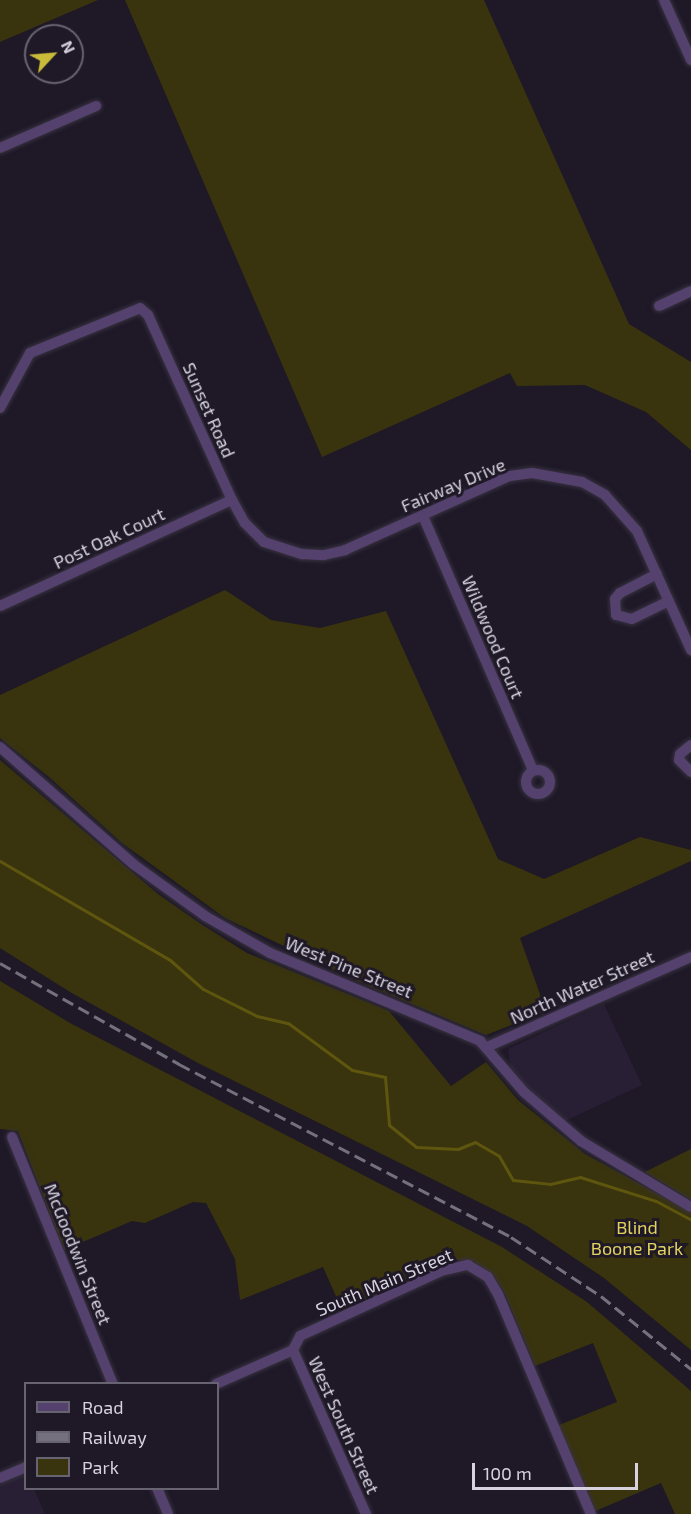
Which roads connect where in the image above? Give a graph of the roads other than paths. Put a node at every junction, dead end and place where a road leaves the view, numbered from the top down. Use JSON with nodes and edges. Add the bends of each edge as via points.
{"nodes":[{"id":1,"x":664,"y":0,"type":"edge"},
{"id":2,"x":691,"y":60,"type":"edge"},
{"id":3,"x":96,"y":106,"type":"dead end"},
{"id":4,"x":0,"y":148,"type":"edge"},
{"id":5,"x":691,"y":291,"type":"edge"},
{"id":6,"x":659,"y":306,"type":"dead end"},
{"id":7,"x":0,"y":408,"type":"edge"},
{"id":8,"x":232,"y":500,"type":"junction"},
{"id":9,"x":423,"y":516,"type":"junction"},
{"id":10,"x":657,"y":574,"type":"junction"},
{"id":11,"x":669,"y":601,"type":"junction"},
{"id":12,"x":0,"y":606,"type":"edge"},
{"id":13,"x":691,"y":650,"type":"edge"},
{"id":14,"x":691,"y":745,"type":"edge"},
{"id":15,"x":0,"y":747,"type":"edge"},
{"id":16,"x":533,"y":770,"type":"dead end"},
{"id":17,"x":691,"y":772,"type":"edge"},
{"id":18,"x":691,"y":957,"type":"edge"},
{"id":19,"x":487,"y":1047,"type":"junction"},
{"id":20,"x":12,"y":1137,"type":"dead end"},
{"id":21,"x":691,"y":1207,"type":"edge"},
{"id":22,"x":293,"y":1350,"type":"junction"},
{"id":23,"x":113,"y":1382,"type":"edge"},
{"id":24,"x":218,"y":1382,"type":"edge"},
{"id":25,"x":24,"y":1468,"type":"edge"},
{"id":26,"x":0,"y":1478,"type":"edge"},
{"id":27,"x":158,"y":1490,"type":"edge"},
{"id":28,"x":168,"y":1514,"type":"edge"},
{"id":29,"x":366,"y":1514,"type":"edge"},
{"id":30,"x":591,"y":1514,"type":"edge"}],
"edges":[{"from":1,"to":2,"type":"street"},
{"from":3,"to":4,"type":"street"},
{"from":5,"to":6,"type":"street"},
{"from":7,"to":8,"type":"street","name":"Sunset Road","via":[[30,353],[132,308],[140,308],[148,315]]},
{"from":8,"to":9,"type":"street","name":"Fairway Drive","via":[[245,523],[264,542],[302,555],[345,550]]},
{"from":8,"to":12,"type":"street","name":"Post Oak Court"},
{"from":9,"to":10,"type":"street","name":"Fairway Drive","via":[[510,476],[532,473],[582,482],[624,512]]},
{"from":9,"to":16,"type":"street","name":"Wildwood Court"},
{"from":10,"to":11,"type":"street","name":"Fairway Drive"},
{"from":10,"to":11,"type":"street","via":[[620,593],[615,599],[616,615],[632,620]]},
{"from":11,"to":13,"type":"street","name":"Fairway Drive"},
{"from":14,"to":17,"type":"street","via":[[684,748],[679,760]]},
{"from":15,"to":19,"type":"street","name":"West Pine Street","via":[[133,864],[205,916],[270,954],[450,1026]]},
{"from":18,"to":19,"type":"street","name":"North Water Street"},
{"from":19,"to":21,"type":"street","name":"West Pine Street","via":[[524,1092],[581,1141]]},
{"from":20,"to":23,"type":"street","name":"McGoodwin Street"},
{"from":22,"to":24,"type":"street","name":"South Main Street"},
{"from":22,"to":29,"type":"street","name":"West South Street"},
{"from":22,"to":30,"type":"street","name":"South Main Street","via":[[300,1336],[441,1272],[468,1265],[488,1277],[527,1358]]},
{"from":25,"to":26,"type":"street"},
{"from":27,"to":28,"type":"street"}]}
